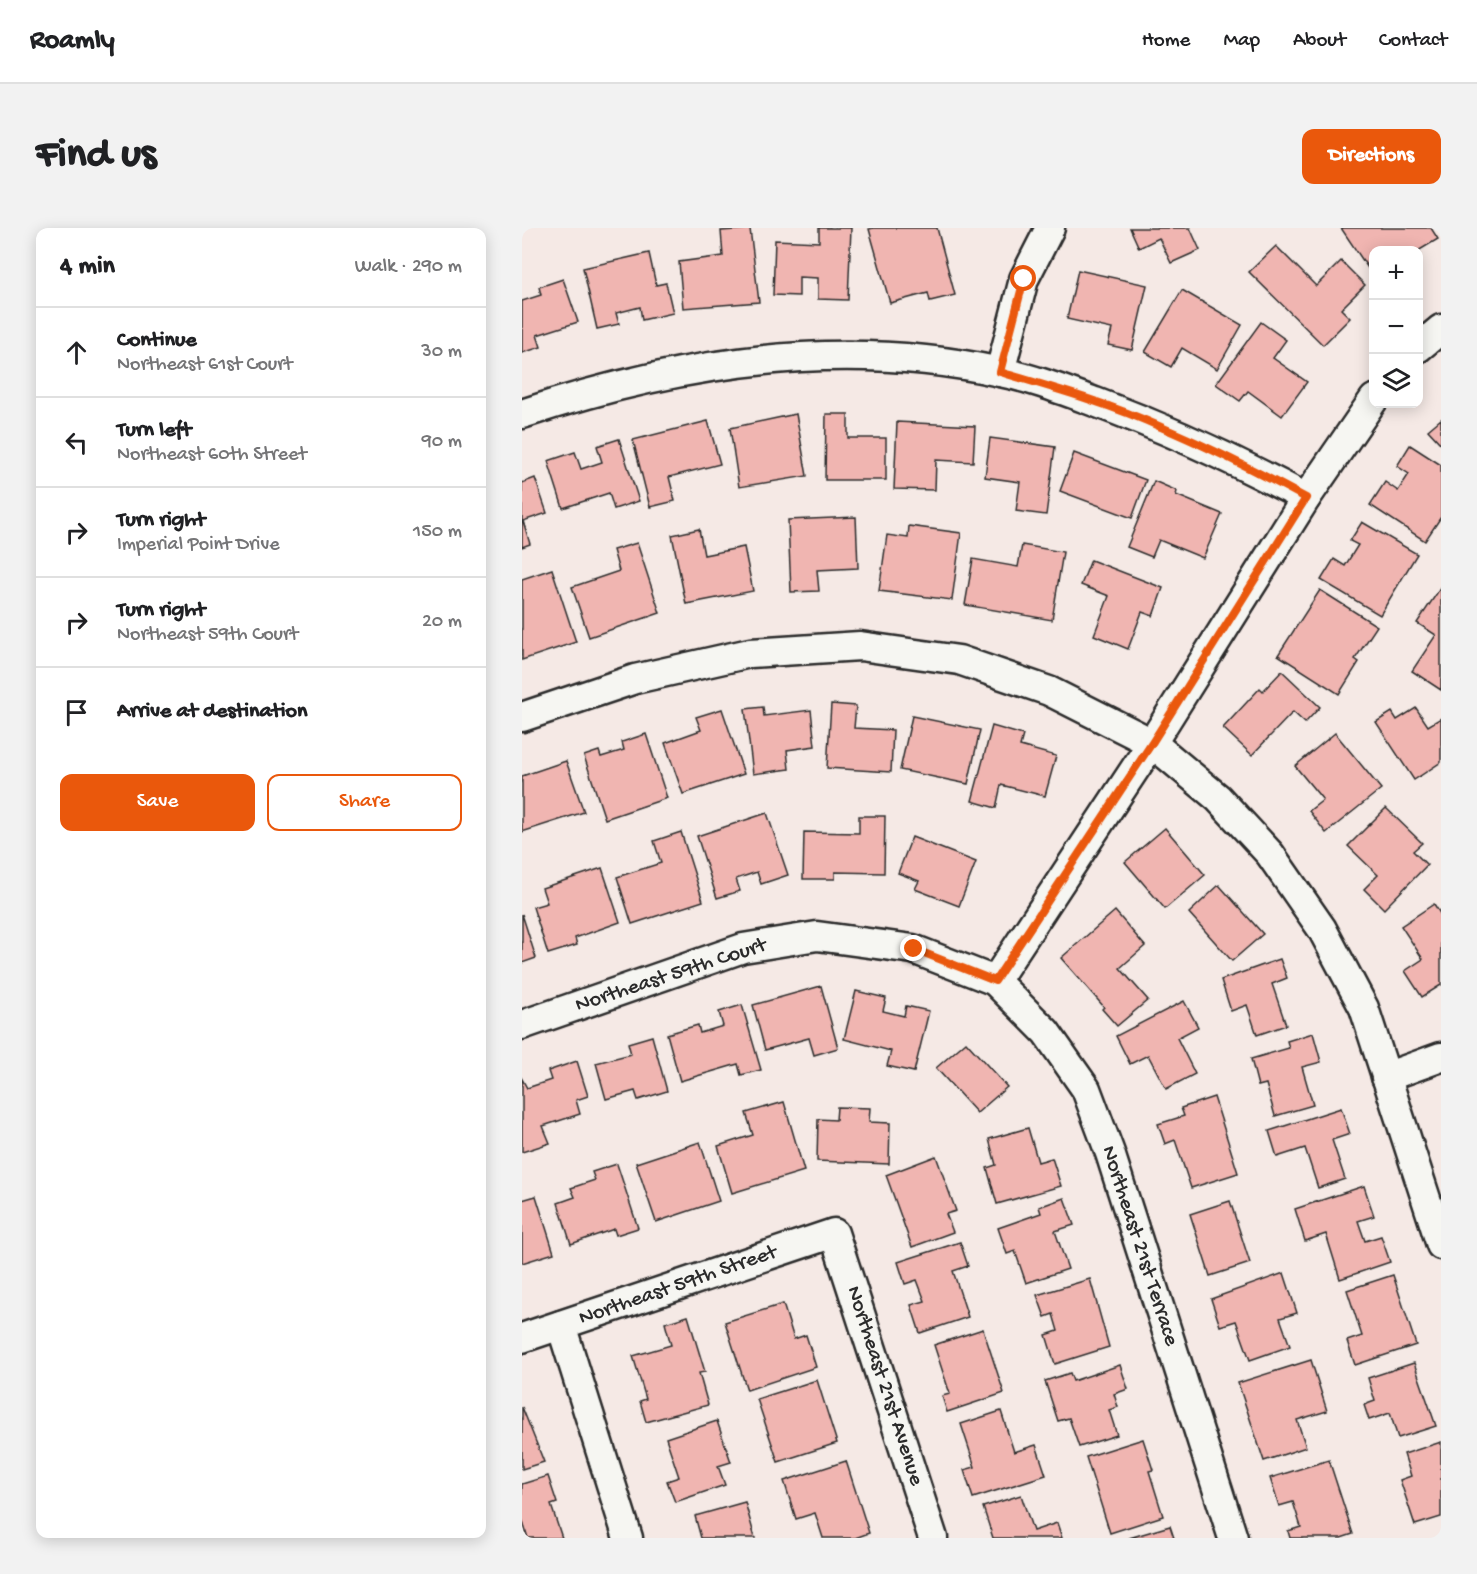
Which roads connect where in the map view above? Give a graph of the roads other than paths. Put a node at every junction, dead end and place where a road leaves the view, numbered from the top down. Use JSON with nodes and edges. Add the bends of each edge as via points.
{"nodes":[{"id":1,"x":1050,"y":228,"type":"edge"},
{"id":2,"x":1441,"y":329,"type":"edge"},
{"id":3,"x":1423,"y":345,"type":"edge"},
{"id":4,"x":1000,"y":372,"type":"junction"},
{"id":5,"x":1369,"y":406,"type":"edge"},
{"id":6,"x":522,"y":414,"type":"edge"},
{"id":7,"x":1306,"y":498,"type":"junction"},
{"id":8,"x":522,"y":717,"type":"edge"},
{"id":9,"x":1152,"y":743,"type":"junction"},
{"id":10,"x":995,"y":981,"type":"junction"},
{"id":11,"x":522,"y":1025,"type":"edge"},
{"id":12,"x":1441,"y":1057,"type":"edge"},
{"id":13,"x":1386,"y":1077,"type":"junction"},
{"id":14,"x":834,"y":1233,"type":"joint"},
{"id":15,"x":1441,"y":1245,"type":"edge"},
{"id":16,"x":561,"y":1325,"type":"junction"},
{"id":17,"x":522,"y":1338,"type":"edge"},
{"id":18,"x":628,"y":1538,"type":"edge"},
{"id":19,"x":933,"y":1538,"type":"edge"},
{"id":20,"x":1233,"y":1538,"type":"edge"}],
"edges":[{"from":1,"to":4,"type":"street","via":[[1024,279]]},
{"from":2,"to":3,"type":"street"},
{"from":4,"to":6,"type":"street","via":[[900,359],[742,361],[650,377]]},
{"from":4,"to":7,"type":"street","via":[[1160,426]]},
{"from":5,"to":7,"type":"street"},
{"from":7,"to":9,"type":"street"},
{"from":8,"to":9,"type":"street","via":[[634,679],[750,653],[860,646],[959,660],[1049,691]]},
{"from":9,"to":10,"type":"street"},
{"from":9,"to":13,"type":"street","via":[[1218,798],[1270,854],[1322,929],[1364,1008]]},
{"from":10,"to":11,"type":"street","name":"Northeast 59th Court","via":[[914,949],[818,936],[743,948]]},
{"from":10,"to":20,"type":"street","name":"Northeast 21st Terrace","via":[[1046,1032],[1086,1089]]},
{"from":12,"to":13,"type":"street"},
{"from":13,"to":15,"type":"street"},
{"from":14,"to":16,"type":"street","name":"Northeast 59th Street"},
{"from":14,"to":19,"type":"street","name":"Northeast 21st Avenue"},
{"from":16,"to":17,"type":"street","name":"Northeast 59th Street"},
{"from":16,"to":18,"type":"street"}]}
